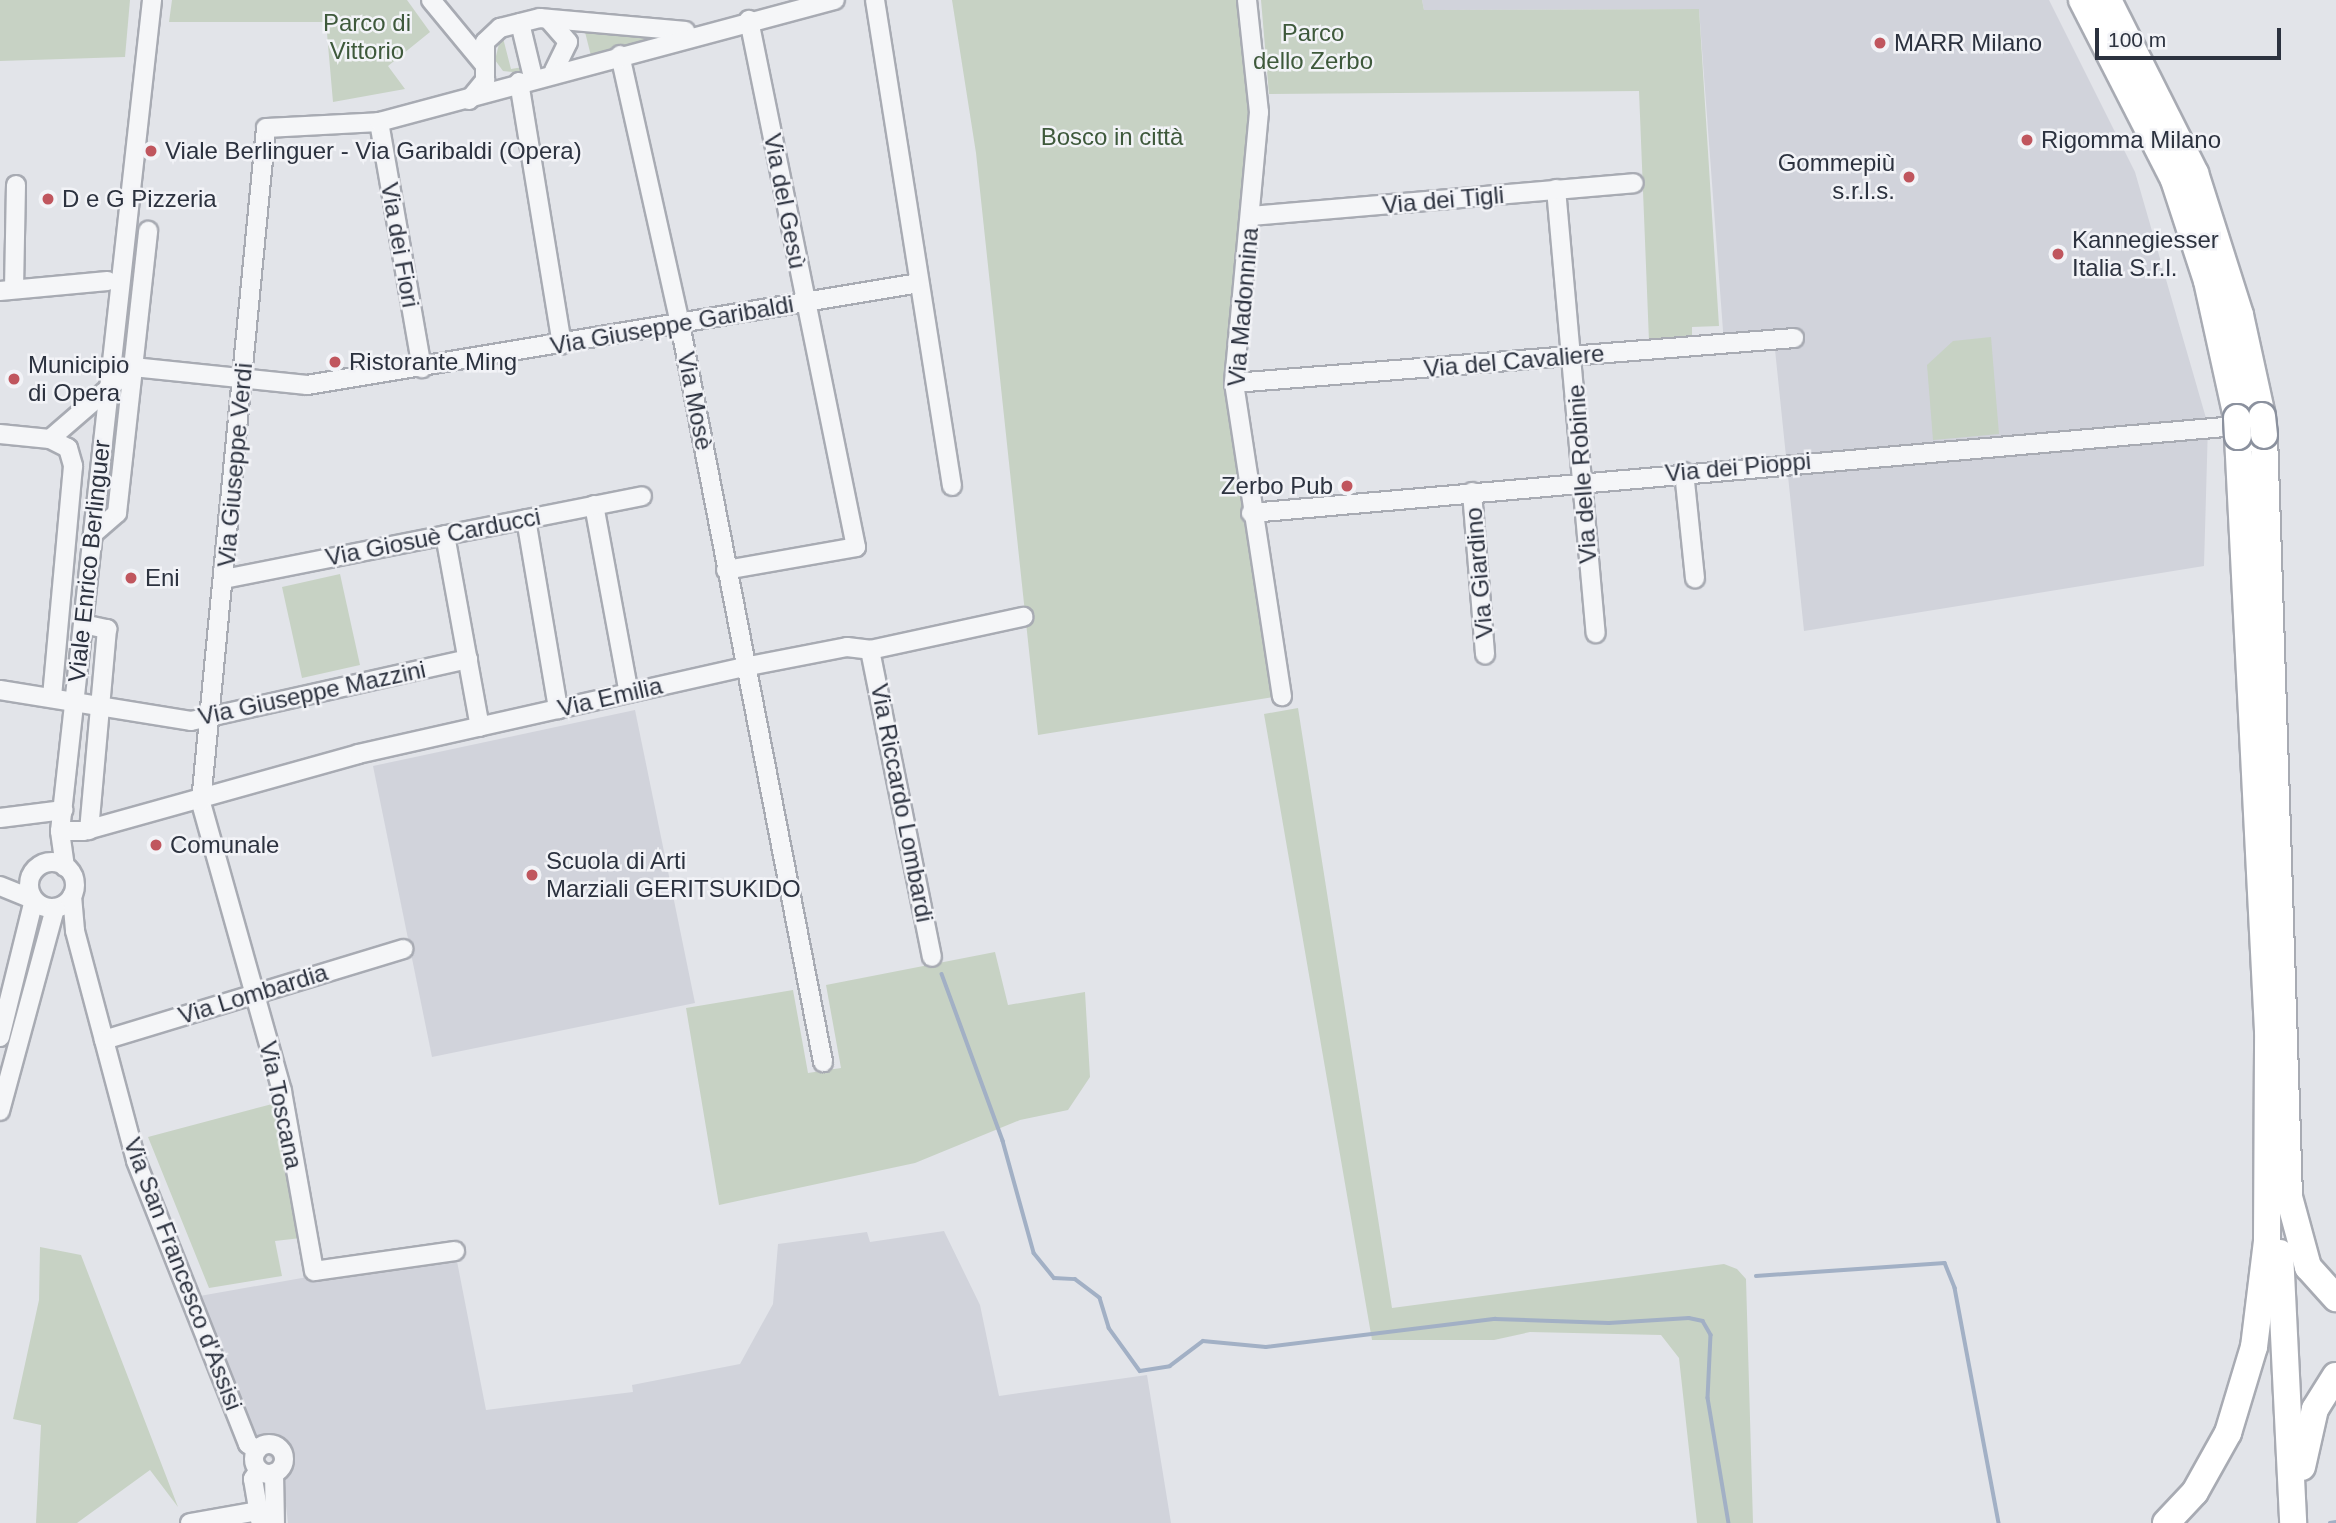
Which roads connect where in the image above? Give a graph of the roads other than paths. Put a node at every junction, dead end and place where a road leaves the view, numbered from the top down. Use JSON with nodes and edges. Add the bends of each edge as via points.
{"nodes":[{"id":1,"x":152,"y":0,"type":"edge"},
{"id":2,"x":431,"y":0,"type":"edge"},
{"id":3,"x":835,"y":0,"type":"edge"},
{"id":4,"x":875,"y":0,"type":"edge"},
{"id":5,"x":1247,"y":0,"type":"edge"},
{"id":6,"x":2082,"y":0,"type":"edge"},
{"id":7,"x":2108,"y":0,"type":"edge"},
{"id":8,"x":447,"y":20,"type":"junction"},
{"id":9,"x":549,"y":20,"type":"junction"},
{"id":10,"x":749,"y":20,"type":"junction"},
{"id":11,"x":520,"y":23,"type":"junction"},
{"id":12,"x":500,"y":28,"type":"junction"},
{"id":13,"x":704,"y":30,"type":"junction"},
{"id":14,"x":620,"y":55,"type":"junction"},
{"id":15,"x":484,"y":63,"type":"junction"},
{"id":16,"x":554,"y":71,"type":"junction"},
{"id":17,"x":526,"y":79,"type":"junction"},
{"id":18,"x":467,"y":102,"type":"junction"},
{"id":19,"x":379,"y":122,"type":"junction"},
{"id":20,"x":1634,"y":183,"type":"dead end"},
{"id":21,"x":16,"y":185,"type":"dead end"},
{"id":22,"x":1556,"y":189,"type":"junction"},
{"id":23,"x":1251,"y":216,"type":"junction"},
{"id":24,"x":148,"y":231,"type":"dead end"},
{"id":25,"x":107,"y":281,"type":"dead end"},
{"id":26,"x":919,"y":283,"type":"junction"},
{"id":27,"x":7,"y":290,"type":"edge"},
{"id":28,"x":805,"y":302,"type":"junction"},
{"id":29,"x":680,"y":324,"type":"junction"},
{"id":30,"x":1794,"y":338,"type":"dead end"},
{"id":31,"x":113,"y":341,"type":"junction"},
{"id":32,"x":562,"y":344,"type":"junction"},
{"id":33,"x":1573,"y":356,"type":"junction"},
{"id":34,"x":134,"y":367,"type":"junction"},
{"id":35,"x":422,"y":368,"type":"junction"},
{"id":36,"x":243,"y":379,"type":"junction"},
{"id":37,"x":1234,"y":383,"type":"junction"},
{"id":38,"x":108,"y":388,"type":"junction"},
{"id":39,"x":2245,"y":426,"type":"junction"},
{"id":40,"x":0,"y":434,"type":"edge"},
{"id":41,"x":50,"y":439,"type":"junction"},
{"id":42,"x":1684,"y":472,"type":"junction"},
{"id":43,"x":1582,"y":481,"type":"junction"},
{"id":44,"x":951,"y":486,"type":"dead end"},
{"id":45,"x":1472,"y":492,"type":"junction"},
{"id":46,"x":642,"y":496,"type":"dead end"},
{"id":47,"x":594,"y":505,"type":"junction"},
{"id":48,"x":1251,"y":513,"type":"junction"},
{"id":49,"x":526,"y":519,"type":"junction"},
{"id":50,"x":93,"y":534,"type":"junction"},
{"id":51,"x":445,"y":535,"type":"junction"},
{"id":52,"x":726,"y":570,"type":"junction"},
{"id":53,"x":1695,"y":578,"type":"dead end"},
{"id":54,"x":224,"y":579,"type":"junction"},
{"id":55,"x":1023,"y":617,"type":"dead end"},
{"id":56,"x":83,"y":624,"type":"junction"},
{"id":57,"x":1596,"y":633,"type":"dead end"},
{"id":58,"x":870,"y":650,"type":"junction"},
{"id":59,"x":1485,"y":654,"type":"dead end"},
{"id":60,"x":468,"y":659,"type":"junction"},
{"id":61,"x":744,"y":667,"type":"junction"},
{"id":62,"x":0,"y":690,"type":"edge"},
{"id":63,"x":629,"y":693,"type":"junction"},
{"id":64,"x":51,"y":696,"type":"junction"},
{"id":65,"x":1282,"y":696,"type":"dead end"},
{"id":66,"x":74,"y":702,"type":"junction"},
{"id":67,"x":558,"y":709,"type":"junction"},
{"id":68,"x":99,"y":710,"type":"junction"},
{"id":69,"x":209,"y":718,"type":"junction"},
{"id":70,"x":480,"y":727,"type":"junction"},
{"id":71,"x":201,"y":802,"type":"junction"},
{"id":72,"x":64,"y":810,"type":"junction"},
{"id":73,"x":0,"y":818,"type":"edge"},
{"id":74,"x":89,"y":830,"type":"junction"},
{"id":75,"x":60,"y":831,"type":"junction"},
{"id":76,"x":65,"y":867,"type":"junction"},
{"id":77,"x":37,"y":869,"type":"junction"},
{"id":78,"x":0,"y":885,"type":"edge"},
{"id":79,"x":72,"y":896,"type":"junction"},
{"id":80,"x":34,"y":900,"type":"junction"},
{"id":81,"x":56,"y":908,"type":"junction"},
{"id":82,"x":75,"y":931,"type":"junction"},
{"id":83,"x":403,"y":949,"type":"dead end"},
{"id":84,"x":932,"y":957,"type":"dead end"},
{"id":85,"x":254,"y":993,"type":"junction"},
{"id":86,"x":12,"y":1003,"type":"edge"},
{"id":87,"x":2277,"y":1030,"type":"junction"},
{"id":88,"x":0,"y":1037,"type":"edge"},
{"id":89,"x":104,"y":1040,"type":"junction"},
{"id":90,"x":823,"y":1062,"type":"dead end"},
{"id":91,"x":0,"y":1111,"type":"edge"},
{"id":92,"x":455,"y":1251,"type":"dead end"},
{"id":93,"x":2336,"y":1298,"type":"edge"},
{"id":94,"x":2336,"y":1376,"type":"edge"},
{"id":95,"x":257,"y":1450,"type":"junction"},
{"id":96,"x":267,"y":1472,"type":"junction"},
{"id":97,"x":2298,"y":1514,"type":"edge"},
{"id":98,"x":260,"y":1517,"type":"edge"},
{"id":99,"x":190,"y":1523,"type":"edge"},
{"id":100,"x":275,"y":1523,"type":"edge"},
{"id":101,"x":2166,"y":1523,"type":"edge"}],
"edges":[{"from":1,"to":31,"type":"street","name":"Viale Enrico Berlinguer"},
{"from":2,"to":8,"type":"street"},
{"from":3,"to":10,"type":"street"},
{"from":4,"to":26,"type":"street"},
{"from":5,"to":23,"type":"street","name":"Via Madonnina","via":[[1259,112]]},
{"from":6,"to":39,"type":"highway","via":[[2174,180],[2207,281]]},
{"from":7,"to":39,"type":"highway","via":[[2195,173],[2240,315]]},
{"from":8,"to":12,"type":"street","via":[[469,30]]},
{"from":8,"to":15,"type":"street"},
{"from":9,"to":11,"type":"street"},
{"from":9,"to":13,"type":"street"},
{"from":9,"to":16,"type":"street","via":[[568,42]]},
{"from":10,"to":13,"type":"street"},
{"from":10,"to":28,"type":"street","name":"Via del Gesù"},
{"from":11,"to":12,"type":"street"},
{"from":11,"to":17,"type":"street"},
{"from":12,"to":15,"type":"street","via":[[485,42]]},
{"from":13,"to":14,"type":"street"},
{"from":14,"to":16,"type":"street"},
{"from":14,"to":29,"type":"street","name":"Via Mosè"},
{"from":15,"to":17,"type":"street","via":[[495,77]]},
{"from":15,"to":18,"type":"street","via":[[484,84]]},
{"from":16,"to":17,"type":"street"},
{"from":17,"to":18,"type":"street"},
{"from":17,"to":32,"type":"street"},
{"from":18,"to":19,"type":"street"},
{"from":19,"to":35,"type":"street","name":"Via dei Fiori"},
{"from":19,"to":36,"type":"street","name":"Via Giuseppe Verdi","via":[[265,128]]},
{"from":20,"to":22,"type":"street","name":"Via dei Tigli"},
{"from":21,"to":27,"type":"street"},
{"from":22,"to":23,"type":"street","name":"Via dei Tigli"},
{"from":22,"to":33,"type":"street","name":"Via delle Robinie"},
{"from":23,"to":37,"type":"street","name":"Via Madonnina"},
{"from":24,"to":34,"type":"street"},
{"from":25,"to":27,"type":"street"},
{"from":26,"to":28,"type":"street","name":"Via Giuseppe Garibaldi"},
{"from":26,"to":44,"type":"street"},
{"from":28,"to":29,"type":"street","name":"Via Giuseppe Garibaldi"},
{"from":28,"to":52,"type":"street","name":"Via del Gesù","via":[[856,547]]},
{"from":29,"to":32,"type":"street","name":"Via Giuseppe Garibaldi"},
{"from":29,"to":52,"type":"street","name":"Via Mosè"},
{"from":30,"to":33,"type":"street","name":"Via del Cavaliere"},
{"from":31,"to":34,"type":"street"},
{"from":31,"to":38,"type":"street","name":"Viale Enrico Berlinguer"},
{"from":32,"to":35,"type":"street","name":"Via Giuseppe Garibaldi"},
{"from":33,"to":37,"type":"street","name":"Via del Cavaliere"},
{"from":33,"to":43,"type":"street","name":"Via delle Robinie"},
{"from":34,"to":36,"type":"street","name":"Via Giuseppe Garibaldi"},
{"from":34,"to":38,"type":"street"},
{"from":34,"to":50,"type":"street","via":[[117,513]]},
{"from":35,"to":36,"type":"street","name":"Via Giuseppe Garibaldi","via":[[307,385]]},
{"from":36,"to":54,"type":"street","name":"Via Giuseppe Verdi"},
{"from":37,"to":48,"type":"street","name":"Via Madonnina"},
{"from":38,"to":41,"type":"street"},
{"from":38,"to":50,"type":"street","name":"Viale Enrico Berlinguer"},
{"from":39,"to":42,"type":"street","name":"Via dei Pioppi"},
{"from":39,"to":87,"type":"highway"},
{"from":40,"to":41,"type":"street"},
{"from":41,"to":64,"type":"street","via":[[68,448],[73,466]]},
{"from":42,"to":43,"type":"street","name":"Via dei Pioppi"},
{"from":42,"to":53,"type":"street"},
{"from":43,"to":45,"type":"street","name":"Via dei Pioppi"},
{"from":43,"to":57,"type":"street","name":"Via delle Robinie"},
{"from":45,"to":48,"type":"street","name":"Via dei Pioppi"},
{"from":45,"to":59,"type":"street","name":"Via Giardino"},
{"from":46,"to":47,"type":"street","name":"Via Giosuè Carducci"},
{"from":47,"to":49,"type":"street","name":"Via Giosuè Carducci"},
{"from":47,"to":63,"type":"street"},
{"from":48,"to":65,"type":"street","name":"Via Madonnina"},
{"from":49,"to":51,"type":"street","name":"Via Giosuè Carducci"},
{"from":49,"to":67,"type":"street"},
{"from":50,"to":56,"type":"street","name":"Viale Enrico Berlinguer"},
{"from":51,"to":54,"type":"street","name":"Via Giosuè Carducci"},
{"from":51,"to":60,"type":"street"},
{"from":52,"to":61,"type":"street","name":"Via Mosè"},
{"from":54,"to":69,"type":"street","name":"Via Giuseppe Verdi"},
{"from":55,"to":58,"type":"street","name":"Via Emilia"},
{"from":56,"to":66,"type":"street","name":"Viale Enrico Berlinguer"},
{"from":56,"to":68,"type":"street","via":[[107,629]]},
{"from":58,"to":61,"type":"street","name":"Via Emilia","via":[[847,647]]},
{"from":58,"to":84,"type":"street","name":"Via Riccardo Lombardi"},
{"from":60,"to":69,"type":"street","name":"Via Giuseppe Mazzini"},
{"from":60,"to":70,"type":"street"},
{"from":61,"to":63,"type":"street","name":"Via Emilia"},
{"from":61,"to":90,"type":"street","name":"Via Mosè"},
{"from":62,"to":64,"type":"street","name":"Via Giuseppe Mazzini"},
{"from":63,"to":67,"type":"street","name":"Via Emilia"},
{"from":64,"to":66,"type":"street","name":"Via Giuseppe Mazzini"},
{"from":66,"to":68,"type":"street","name":"Via Giuseppe Mazzini"},
{"from":66,"to":72,"type":"street","name":"Viale Enrico Berlinguer"},
{"from":67,"to":70,"type":"street","name":"Via Emilia"},
{"from":68,"to":69,"type":"street","name":"Via Giuseppe Mazzini","via":[[191,721]]},
{"from":68,"to":74,"type":"street"},
{"from":69,"to":71,"type":"street","name":"Via Giuseppe Verdi"},
{"from":70,"to":71,"type":"street","name":"Via Emilia","via":[[358,754]]},
{"from":71,"to":74,"type":"street","name":"Via Emilia"},
{"from":71,"to":85,"type":"street","name":"Via Toscana"},
{"from":72,"to":73,"type":"street"},
{"from":72,"to":75,"type":"street","name":"Viale Enrico Berlinguer"},
{"from":74,"to":75,"type":"street","name":"Via Emilia"},
{"from":75,"to":76,"type":"street","name":"Viale Enrico Berlinguer"},
{"from":75,"to":77,"type":"street","name":"Viale Enrico Berlinguer"},
{"from":76,"to":77,"type":"street"},
{"from":76,"to":79,"type":"street","via":[[73,878]]},
{"from":77,"to":78,"type":"street"},
{"from":77,"to":80,"type":"street"},
{"from":78,"to":80,"type":"street"},
{"from":79,"to":81,"type":"street"},
{"from":79,"to":82,"type":"street","name":"Via San Francesco d'Assisi"},
{"from":80,"to":81,"type":"street"},
{"from":80,"to":86,"type":"street"},
{"from":81,"to":82,"type":"street","name":"Via San Francesco d'Assisi"},
{"from":81,"to":86,"type":"street"},
{"from":82,"to":89,"type":"street","name":"Via San Francesco d'Assisi"},
{"from":83,"to":85,"type":"street","name":"Via Lombardia"},
{"from":85,"to":89,"type":"street","name":"Via Lombardia"},
{"from":85,"to":92,"type":"street","name":"Via Toscana","via":[[282,1091],[314,1271]]},
{"from":86,"to":88,"type":"street"},
{"from":86,"to":91,"type":"street"},
{"from":87,"to":93,"type":"highway","via":[[2293,1223],[2308,1267]]},
{"from":87,"to":97,"type":"highway","via":[[2278,1140]]},
{"from":87,"to":101,"type":"highway","via":[[2267,1241],[2254,1347],[2219,1453]]},
{"from":89,"to":95,"type":"street","name":"Via San Francesco d'Assisi","via":[[164,1239],[248,1444]]},
{"from":94,"to":97,"type":"highway","via":[[2306,1432]]},
{"from":95,"to":96,"type":"street"},
{"from":95,"to":96,"type":"street","via":[[269,1444],[282,1452]]},
{"from":96,"to":98,"type":"street","via":[[253,1479]]},
{"from":96,"to":100,"type":"street"},
{"from":98,"to":99,"type":"street"}]}
